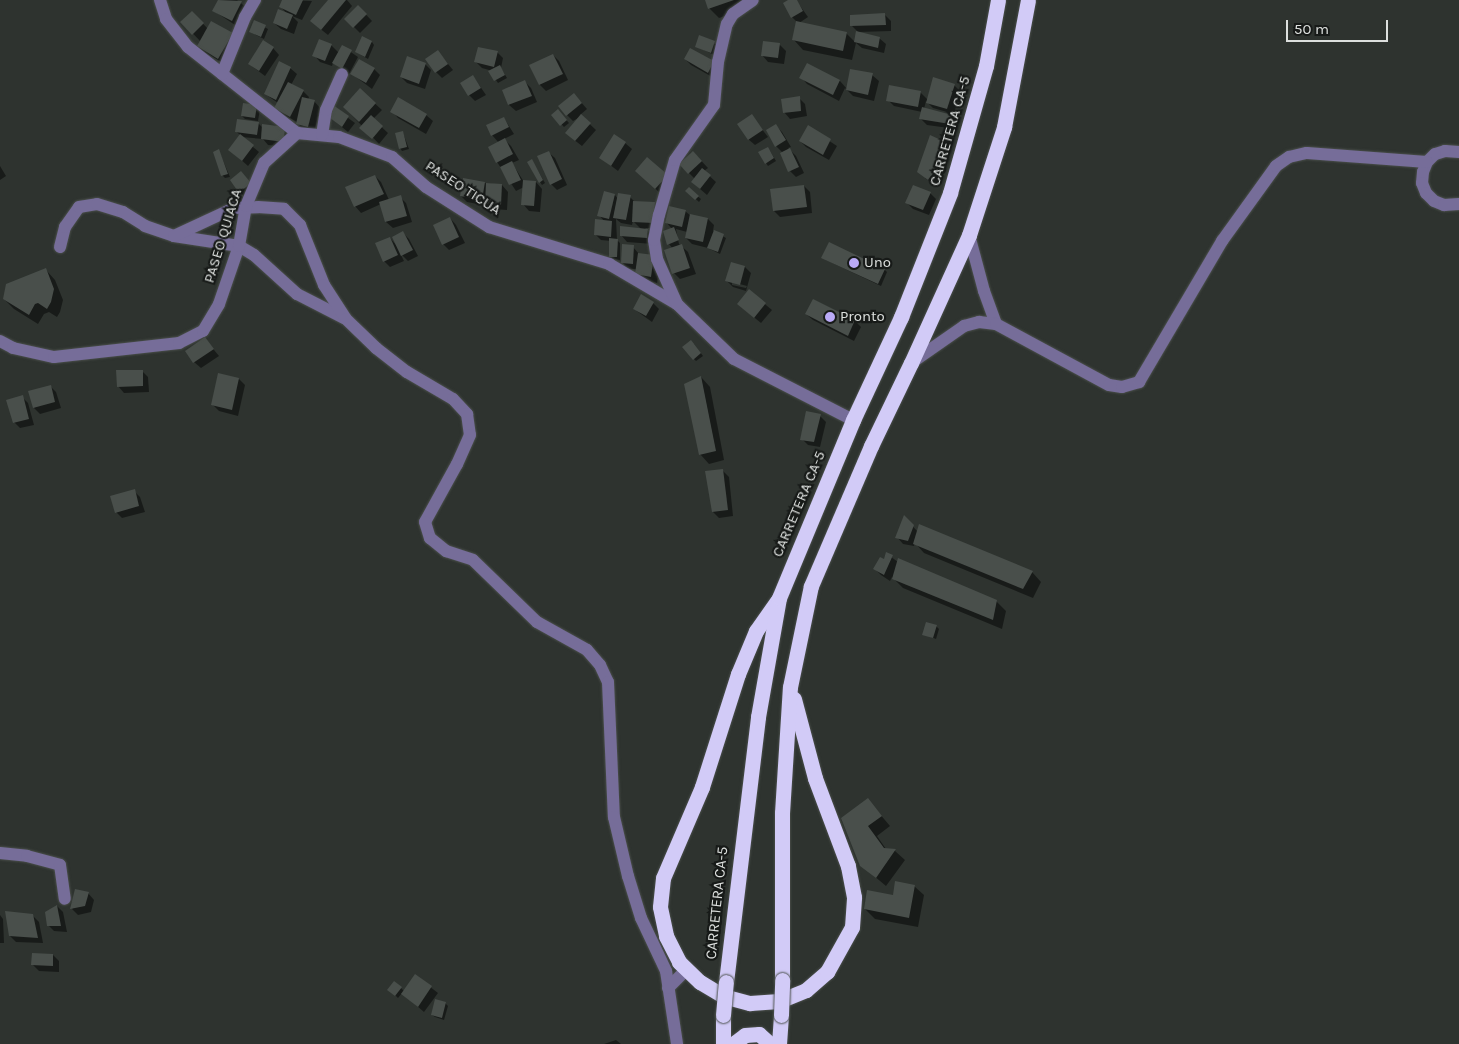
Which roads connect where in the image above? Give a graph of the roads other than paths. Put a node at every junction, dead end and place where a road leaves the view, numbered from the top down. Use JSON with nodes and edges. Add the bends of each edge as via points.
{"nodes":[{"id":1,"x":160,"y":0,"type":"edge"},
{"id":2,"x":255,"y":0,"type":"edge"},
{"id":3,"x":753,"y":0,"type":"edge"},
{"id":4,"x":998,"y":0,"type":"edge"},
{"id":5,"x":1028,"y":0,"type":"edge"},
{"id":6,"x":222,"y":74,"type":"junction"},
{"id":7,"x":342,"y":74,"type":"dead end"},
{"id":8,"x":297,"y":133,"type":"junction"},
{"id":9,"x":322,"y":136,"type":"junction"},
{"id":10,"x":1459,"y":152,"type":"edge"},
{"id":11,"x":1427,"y":162,"type":"junction"},
{"id":12,"x":246,"y":206,"type":"junction"},
{"id":13,"x":1457,"y":207,"type":"edge"},
{"id":14,"x":969,"y":235,"type":"junction"},
{"id":15,"x":174,"y":236,"type":"junction"},
{"id":16,"x":239,"y":246,"type":"junction"},
{"id":17,"x":60,"y":247,"type":"dead end"},
{"id":18,"x":677,"y":304,"type":"junction"},
{"id":19,"x":346,"y":319,"type":"junction"},
{"id":20,"x":996,"y":324,"type":"junction"},
{"id":21,"x":0,"y":341,"type":"edge"},
{"id":22,"x":911,"y":363,"type":"junction"},
{"id":23,"x":853,"y":420,"type":"junction"},
{"id":24,"x":779,"y":598,"type":"junction"},
{"id":25,"x":790,"y":687,"type":"junction"},
{"id":26,"x":0,"y":853,"type":"edge"},
{"id":27,"x":65,"y":899,"type":"dead end"},
{"id":28,"x":687,"y":969,"type":"junction"},
{"id":29,"x":668,"y":988,"type":"junction"},
{"id":30,"x":677,"y":1044,"type":"edge"},
{"id":31,"x":722,"y":1044,"type":"edge"},
{"id":32,"x":733,"y":1044,"type":"edge"},
{"id":33,"x":770,"y":1044,"type":"edge"},
{"id":34,"x":779,"y":1044,"type":"edge"}],
"edges":[{"from":1,"to":6,"type":"street","via":[[166,19],[188,47]]},
{"from":2,"to":6,"type":"street"},
{"from":3,"to":18,"type":"street","via":[[733,14],[727,24],[718,62],[714,105],[675,160],[659,215],[654,240],[657,259]]},
{"from":4,"to":23,"type":"highway","name":"CARRETERA CA-5","via":[[986,66],[950,193],[901,317]]},
{"from":5,"to":14,"type":"highway","via":[[1004,127]]},
{"from":6,"to":8,"type":"street"},
{"from":7,"to":9,"type":"street","via":[[326,110]]},
{"from":8,"to":9,"type":"street","name":"PASEO TICUA"},
{"from":8,"to":12,"type":"street","name":"PASEO QUIACA","via":[[264,163]]},
{"from":9,"to":18,"type":"street","name":"PASEO TICUA","via":[[339,137],[392,157],[426,187],[488,227],[609,264]]},
{"from":10,"to":11,"type":"street","via":[[1445,150]]},
{"from":11,"to":13,"type":"street","via":[[1422,183],[1426,193],[1434,201]]},
{"from":11,"to":20,"type":"street","via":[[1307,153],[1289,157],[1276,166],[1222,241],[1139,382],[1122,387],[1108,385]]},
{"from":12,"to":15,"type":"street","via":[[214,216]]},
{"from":12,"to":16,"type":"street","name":"PASEO QUIACA"},
{"from":12,"to":19,"type":"street","via":[[284,209],[300,225],[324,285]]},
{"from":14,"to":20,"type":"street"},
{"from":14,"to":22,"type":"highway"},
{"from":15,"to":16,"type":"street"},
{"from":15,"to":17,"type":"street","via":[[145,226],[123,212],[97,204],[79,207],[66,227]]},
{"from":16,"to":19,"type":"street","via":[[254,255],[297,294]]},
{"from":16,"to":21,"type":"street","name":"PASEO QUIACA","via":[[211,318],[202,331],[179,343],[54,357],[13,348]]},
{"from":18,"to":23,"type":"street","name":"PASEO TICUA","via":[[734,359]]},
{"from":19,"to":29,"type":"street","via":[[376,348],[407,372],[453,399],[467,414],[470,435],[425,522],[430,538],[446,551],[473,560],[536,622],[587,650],[600,665],[608,682],[614,817],[641,918],[660,956]]},
{"from":20,"to":22,"type":"street","via":[[979,322],[964,326]]},
{"from":22,"to":25,"type":"highway","via":[[871,446],[811,586]]},
{"from":23,"to":24,"type":"highway","name":"CARRETERA CA-5"},
{"from":24,"to":28,"type":"highway","via":[[756,631],[741,665],[702,787],[663,878],[660,907],[666,936],[679,962]]},
{"from":24,"to":31,"type":"highway","name":"CARRETERA CA-5","bridge":true,"via":[[758,717],[726,982]]},
{"from":25,"to":28,"type":"highway","via":[[815,778],[848,866],[854,896],[852,927],[827,972],[806,990],[779,1001],[750,1003],[723,996],[700,982]]},
{"from":25,"to":34,"type":"highway","bridge":true,"via":[[782,814]]},
{"from":26,"to":27,"type":"street","via":[[27,856],[60,866]]},
{"from":28,"to":29,"type":"street"},
{"from":29,"to":30,"type":"street"},
{"from":32,"to":33,"type":"highway","via":[[745,1035],[759,1034]]}]}
